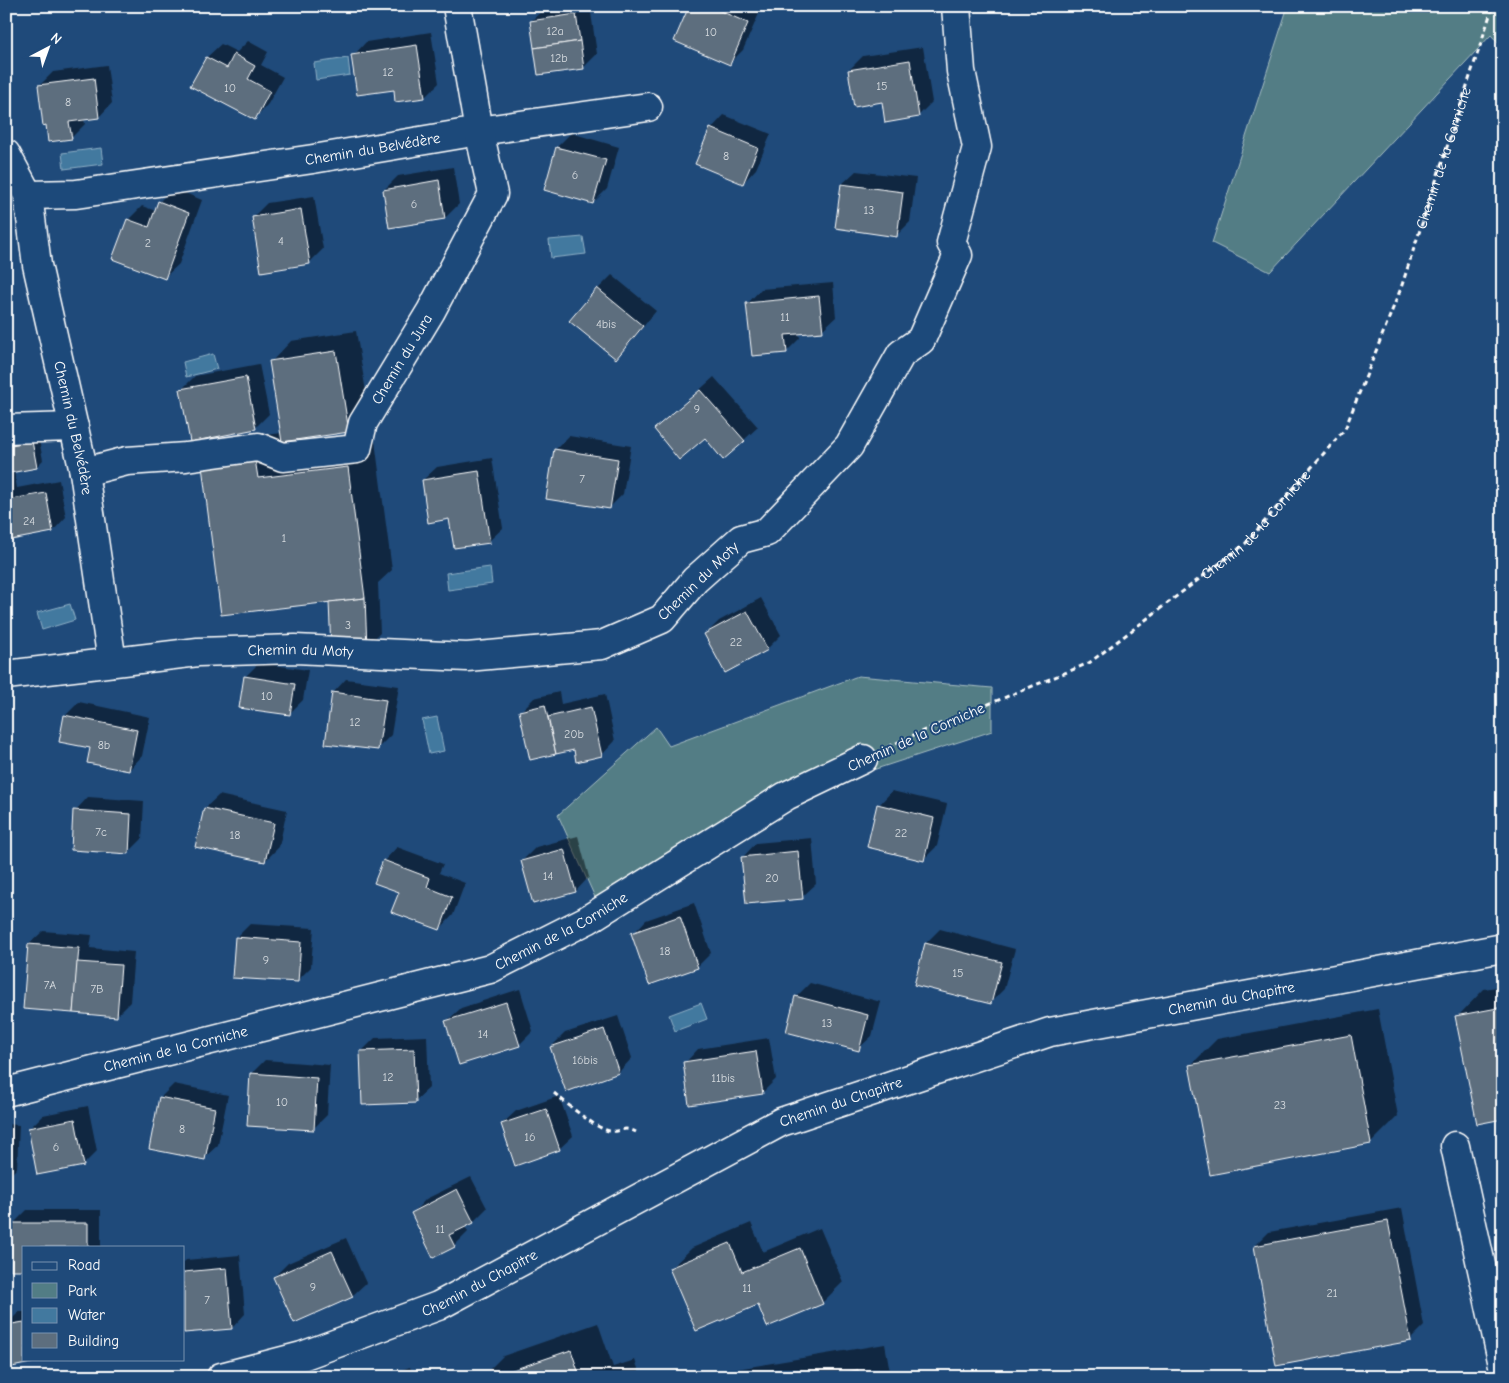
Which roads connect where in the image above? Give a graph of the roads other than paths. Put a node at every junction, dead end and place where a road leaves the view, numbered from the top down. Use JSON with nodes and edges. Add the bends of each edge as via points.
{"nodes":[{"id":1,"x":457,"y":6,"type":"edge"},
{"id":2,"x":956,"y":6,"type":"edge"},
{"id":3,"x":648,"y":108,"type":"dead end"},
{"id":4,"x":479,"y":131,"type":"junction"},
{"id":5,"x":6,"y":154,"type":"edge"},
{"id":6,"x":28,"y":195,"type":"junction"},
{"id":7,"x":74,"y":427,"type":"junction"},
{"id":8,"x":6,"y":429,"type":"edge"},
{"id":9,"x":84,"y":472,"type":"junction"},
{"id":10,"x":112,"y":662,"type":"junction"},
{"id":11,"x":6,"y":675,"type":"edge"},
{"id":12,"x":863,"y":759,"type":"road end"},
{"id":13,"x":1503,"y":948,"type":"edge"},
{"id":14,"x":6,"y":1092,"type":"edge"},
{"id":15,"x":1455,"y":1146,"type":"dead end"},
{"id":16,"x":1503,"y":1365,"type":"edge"},
{"id":17,"x":221,"y":1377,"type":"edge"}],
"edges":[{"from":1,"to":4,"type":"street","name":"Chemin du Jura"},
{"from":2,"to":10,"type":"street","name":"Chemin du Moty","via":[[961,71],[977,147],[951,243],[958,255],[921,340],[901,354],[849,446],[766,532],[741,539],[695,580],[662,619],[602,645],[467,658],[295,649],[198,652]]},
{"from":3,"to":4,"type":"street","name":"Chemin du Belvédère"},
{"from":4,"to":6,"type":"street","name":"Chemin du Belvédère","via":[[76,194]]},
{"from":4,"to":9,"type":"street","name":"Chemin du Jura","via":[[493,194],[431,311],[363,423],[357,449],[283,457],[258,447],[127,461]]},
{"from":5,"to":6,"type":"street","name":"Chemin du Belvédère"},
{"from":6,"to":7,"type":"street","name":"Chemin du Belvédère","via":[[37,265]]},
{"from":7,"to":8,"type":"street"},
{"from":7,"to":9,"type":"street","name":"Chemin du Belvédère"},
{"from":9,"to":10,"type":"street","name":"Chemin du Belvédère"},
{"from":10,"to":11,"type":"street","name":"Chemin du Moty"},
{"from":12,"to":14,"type":"street","name":"Chemin de la Corniche","via":[[786,796],[587,920],[490,969]]},
{"from":13,"to":17,"type":"street","name":"Chemin du Chapitre","via":[[1050,1032],[971,1058],[781,1122],[438,1306],[302,1356]]},
{"from":15,"to":16,"type":"street"}]}
